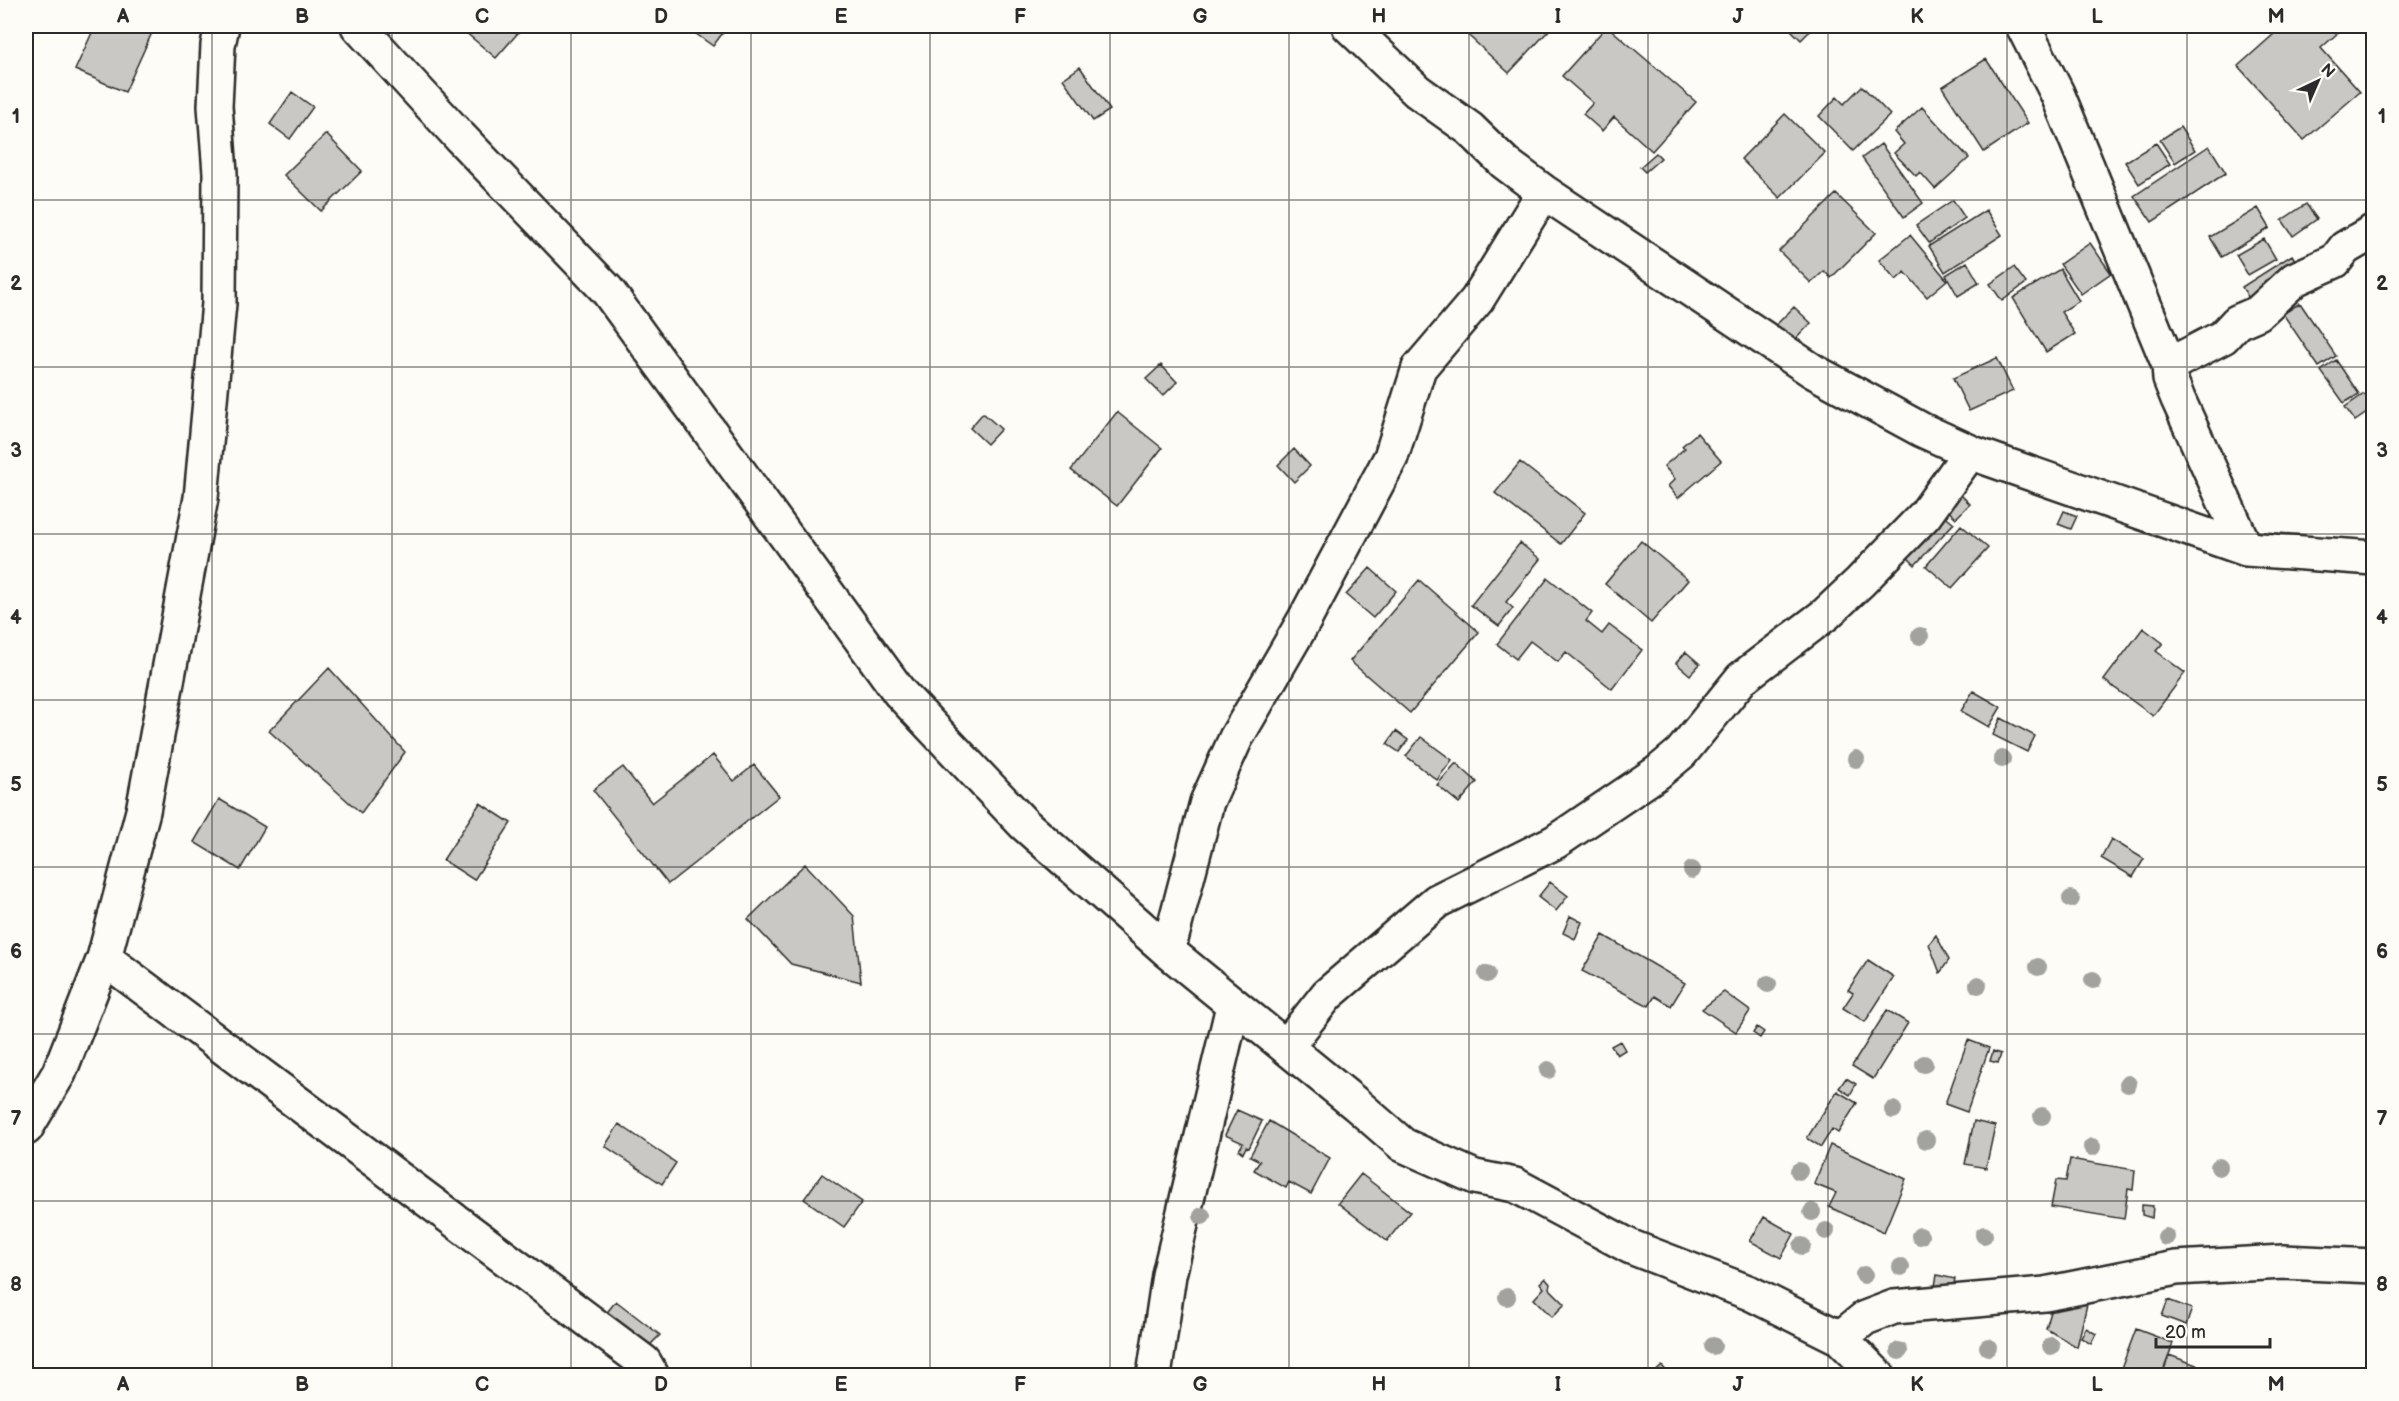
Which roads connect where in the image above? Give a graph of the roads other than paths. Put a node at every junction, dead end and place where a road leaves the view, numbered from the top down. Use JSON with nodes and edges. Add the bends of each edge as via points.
{"nodes":[{"id":1,"x":222,"y":26,"type":"edge"},
{"id":2,"x":358,"y":26,"type":"edge"},
{"id":3,"x":1349,"y":26,"type":"edge"},
{"id":4,"x":2023,"y":26,"type":"edge"},
{"id":5,"x":1544,"y":192,"type":"junction"},
{"id":6,"x":2373,"y":231,"type":"edge"},
{"id":7,"x":2169,"y":365,"type":"junction"},
{"id":8,"x":1975,"y":454,"type":"junction"},
{"id":9,"x":2246,"y":549,"type":"junction"},
{"id":10,"x":2373,"y":558,"type":"edge"},
{"id":11,"x":1168,"y":951,"type":"junction"},
{"id":12,"x":104,"y":958,"type":"junction"},
{"id":13,"x":1233,"y":1006,"type":"junction"},
{"id":14,"x":1286,"y":1047,"type":"junction"},
{"id":15,"x":26,"y":1128,"type":"edge"},
{"id":16,"x":2373,"y":1266,"type":"edge"},
{"id":17,"x":1840,"y":1338,"type":"junction"},
{"id":18,"x":652,"y":1376,"type":"edge"},
{"id":19,"x":1154,"y":1376,"type":"edge"},
{"id":20,"x":1878,"y":1376,"type":"edge"}],
"edges":[{"from":1,"to":12,"type":"street","via":[[215,106],[220,173],[219,303],[201,498],[143,811]]},
{"from":2,"to":11,"type":"street","via":[[607,290],[900,693],[1024,824]]},
{"from":3,"to":5,"type":"street","via":[[1417,91],[1470,129],[1505,163]]},
{"from":4,"to":7,"type":"street","via":[[2057,93]]},
{"from":5,"to":8,"type":"street","via":[[1813,370],[1922,430]]},
{"from":5,"to":11,"type":"street","via":[[1477,300],[1419,368],[1391,457],[1236,738],[1207,802]]},
{"from":6,"to":7,"type":"street","via":[[2345,248],[2335,261],[2295,279],[2258,313],[2237,322],[2223,337]]},
{"from":7,"to":9,"type":"street","via":[[2178,399]]},
{"from":8,"to":9,"type":"street"},
{"from":8,"to":14,"type":"street","via":[[1968,455],[1925,514],[1860,582],[1826,614],[1742,678],[1681,753],[1555,842],[1437,901],[1328,995]]},
{"from":9,"to":10,"type":"street"},
{"from":11,"to":13,"type":"street"},
{"from":12,"to":15,"type":"street","via":[[58,1073]]},
{"from":12,"to":18,"type":"street","via":[[644,1362]]},
{"from":13,"to":14,"type":"street"},
{"from":13,"to":19,"type":"street","via":[[1169,1275]]},
{"from":14,"to":17,"type":"street","via":[[1403,1145],[1475,1177],[1515,1185],[1631,1247],[1750,1293]]},
{"from":16,"to":17,"type":"street","via":[[2283,1262],[2176,1268],[2045,1294],[1894,1307],[1865,1318]]},
{"from":17,"to":20,"type":"street"}]}
